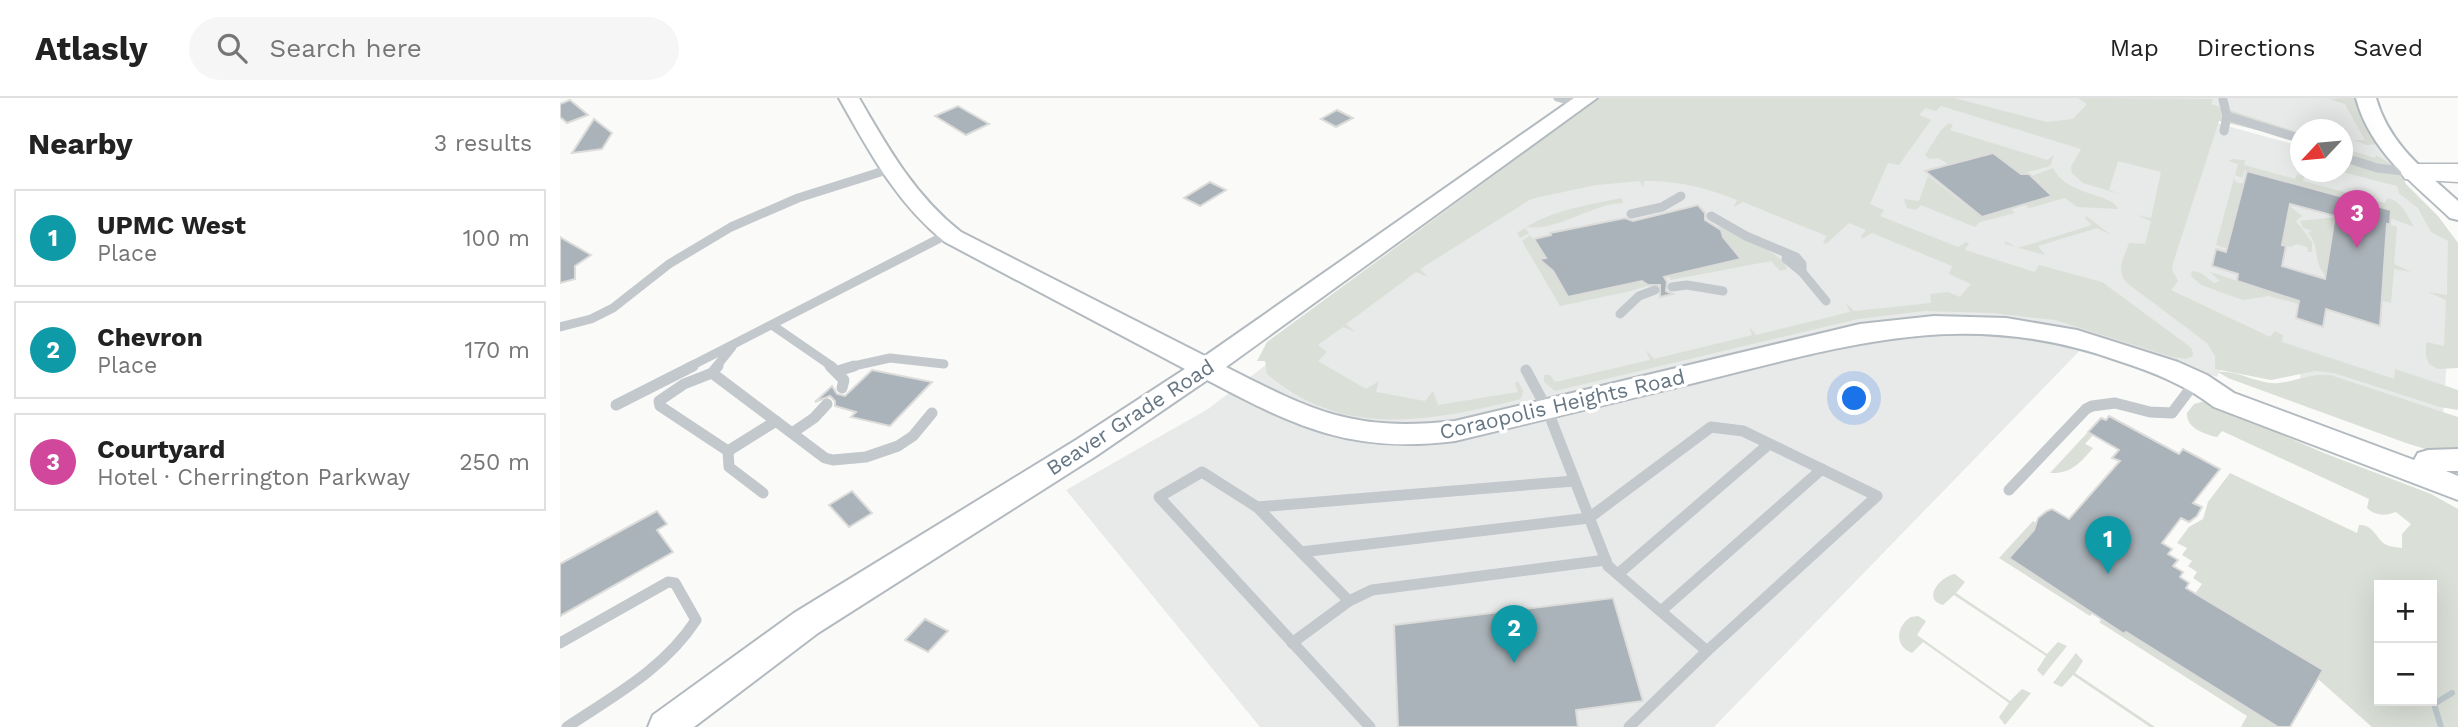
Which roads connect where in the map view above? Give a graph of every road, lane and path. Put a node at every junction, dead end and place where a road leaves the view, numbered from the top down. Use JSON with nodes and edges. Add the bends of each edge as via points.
{"nodes":[{"id":1,"x":849,"y":98,"type":"edge"},
{"id":2,"x":2367,"y":98,"type":"edge"},
{"id":3,"x":1576,"y":100,"type":"edge"},
{"id":4,"x":2223,"y":100,"type":"dead end"},
{"id":5,"x":2227,"y":116,"type":"junction"},
{"id":6,"x":2224,"y":131,"type":"dead end"},
{"id":7,"x":2290,"y":136,"type":"edge"},
{"id":8,"x":2353,"y":161,"type":"edge"},
{"id":9,"x":890,"y":169,"type":"junction"},
{"id":10,"x":2415,"y":173,"type":"junction"},
{"id":11,"x":2458,"y":173,"type":"edge"},
{"id":12,"x":1681,"y":195,"type":"dead end"},
{"id":13,"x":2458,"y":213,"type":"edge"},
{"id":14,"x":1630,"y":214,"type":"dead end"},
{"id":15,"x":1711,"y":216,"type":"dead end"},
{"id":16,"x":948,"y":234,"type":"junction"},
{"id":17,"x":1672,"y":287,"type":"dead end"},
{"id":18,"x":1655,"y":290,"type":"dead end"},
{"id":19,"x":1723,"y":291,"type":"dead end"},
{"id":20,"x":1826,"y":301,"type":"dead end"},
{"id":21,"x":1620,"y":314,"type":"dead end"},
{"id":22,"x":772,"y":325,"type":"junction"},
{"id":23,"x":560,"y":327,"type":"edge"},
{"id":24,"x":733,"y":345,"type":"junction"},
{"id":25,"x":944,"y":364,"type":"dead end"},
{"id":26,"x":1206,"y":368,"type":"junction"},
{"id":27,"x":1526,"y":370,"type":"dead end"},
{"id":28,"x":838,"y":371,"type":"junction"},
{"id":29,"x":712,"y":373,"type":"junction"},
{"id":30,"x":2202,"y":384,"type":"junction"},
{"id":31,"x":842,"y":388,"type":"dead end"},
{"id":32,"x":827,"y":404,"type":"dead end"},
{"id":33,"x":616,"y":405,"type":"dead end"},
{"id":34,"x":1546,"y":410,"type":"junction"},
{"id":35,"x":932,"y":413,"type":"dead end"},
{"id":36,"x":776,"y":421,"type":"junction"},
{"id":37,"x":792,"y":433,"type":"junction"},
{"id":38,"x":1769,"y":444,"type":"junction"},
{"id":39,"x":728,"y":451,"type":"junction"},
{"id":40,"x":2458,"y":460,"type":"edge"},
{"id":41,"x":2416,"y":465,"type":"junction"},
{"id":42,"x":1822,"y":469,"type":"junction"},
{"id":43,"x":2458,"y":472,"type":"edge"},
{"id":44,"x":1574,"y":481,"type":"junction"},
{"id":45,"x":2458,"y":488,"type":"edge"},
{"id":46,"x":2009,"y":490,"type":"dead end"},
{"id":47,"x":763,"y":493,"type":"dead end"},
{"id":48,"x":2458,"y":498,"type":"edge"},
{"id":49,"x":1257,"y":507,"type":"junction"},
{"id":50,"x":1589,"y":518,"type":"junction"},
{"id":51,"x":1301,"y":552,"type":"junction"},
{"id":52,"x":1606,"y":560,"type":"junction"},
{"id":53,"x":1618,"y":574,"type":"junction"},
{"id":54,"x":1349,"y":601,"type":"junction"},
{"id":55,"x":1661,"y":611,"type":"junction"},
{"id":56,"x":560,"y":643,"type":"edge"},
{"id":57,"x":1292,"y":643,"type":"junction"},
{"id":58,"x":1707,"y":650,"type":"junction"},
{"id":59,"x":567,"y":727,"type":"edge"},
{"id":60,"x":666,"y":727,"type":"edge"},
{"id":61,"x":1370,"y":727,"type":"edge"},
{"id":62,"x":1629,"y":727,"type":"edge"}],
"edges":[{"from":1,"to":9,"type":"main road","name":"Coraopolis Heights Road"},
{"from":2,"to":10,"type":"main road","via":[[2380,134]]},
{"from":3,"to":26,"type":"main road","name":"Beaver Grade Road"},
{"from":4,"to":5,"type":"lane"},
{"from":5,"to":6,"type":"lane"},
{"from":5,"to":7,"type":"lane"},
{"from":8,"to":10,"type":"lane"},
{"from":9,"to":16,"type":"main road","name":"Coraopolis Heights Road"},
{"from":9,"to":23,"type":"lane","via":[[753,217],[658,271],[617,309]]},
{"from":10,"to":11,"type":"highway"},
{"from":10,"to":13,"type":"main road"},
{"from":12,"to":14,"type":"lane","via":[[1662,207]]},
{"from":15,"to":20,"type":"lane","via":[[1787,254],[1786,259]]},
{"from":16,"to":22,"type":"lane"},
{"from":16,"to":26,"type":"main road","name":"Coraopolis Heights Road"},
{"from":17,"to":19,"type":"lane"},
{"from":18,"to":21,"type":"lane","via":[[1639,296]]},
{"from":22,"to":24,"type":"lane"},
{"from":22,"to":28,"type":"lane"},
{"from":24,"to":29,"type":"lane"},
{"from":24,"to":33,"type":"lane"},
{"from":25,"to":28,"type":"lane","via":[[884,356]]},
{"from":26,"to":34,"type":"main road","name":"Coraopolis Heights Road","via":[[1320,425],[1364,434],[1426,435]]},
{"from":26,"to":60,"type":"main road","name":"Beaver Grade Road","via":[[806,623]]},
{"from":27,"to":34,"type":"lane"},
{"from":28,"to":31,"type":"lane","via":[[844,380]]},
{"from":29,"to":36,"type":"lane"},
{"from":29,"to":39,"type":"lane","via":[[659,401],[660,406]]},
{"from":30,"to":34,"type":"main road","name":"Coraopolis Heights Road","via":[[2068,335],[1946,322],[1860,333]]},
{"from":30,"to":41,"type":"main road","name":"Coraopolis Heights Road","via":[[2228,386]]},
{"from":30,"to":46,"type":"lane","via":[[2172,413],[2115,403],[2086,410]]},
{"from":32,"to":37,"type":"lane"},
{"from":34,"to":44,"type":"lane"},
{"from":35,"to":37,"type":"lane","via":[[905,443],[849,460],[825,458]]},
{"from":36,"to":37,"type":"lane"},
{"from":36,"to":39,"type":"lane"},
{"from":38,"to":42,"type":"lane"},
{"from":38,"to":50,"type":"lane","via":[[1743,431],[1711,427]]},
{"from":38,"to":53,"type":"lane"},
{"from":39,"to":47,"type":"lane","via":[[730,467]]},
{"from":40,"to":41,"type":"main road"},
{"from":41,"to":43,"type":"main road","name":"Coraopolis Heights Road"},
{"from":41,"to":45,"type":"main road","name":"Coraopolis Heights Road"},
{"from":41,"to":48,"type":"main road"},
{"from":42,"to":55,"type":"lane"},
{"from":42,"to":58,"type":"lane","via":[[1878,496]]},
{"from":44,"to":49,"type":"lane"},
{"from":44,"to":50,"type":"lane"},
{"from":49,"to":51,"type":"lane"},
{"from":49,"to":57,"type":"lane","via":[[1202,472],[1158,497]]},
{"from":50,"to":51,"type":"lane"},
{"from":50,"to":52,"type":"lane"},
{"from":51,"to":54,"type":"lane"},
{"from":52,"to":53,"type":"lane"},
{"from":52,"to":54,"type":"lane","via":[[1372,590]]},
{"from":53,"to":55,"type":"lane"},
{"from":54,"to":57,"type":"lane"},
{"from":55,"to":58,"type":"lane"},
{"from":56,"to":59,"type":"lane","via":[[668,582],[675,583],[696,620],[670,656]]},
{"from":57,"to":61,"type":"lane"},
{"from":58,"to":62,"type":"lane"}]}
